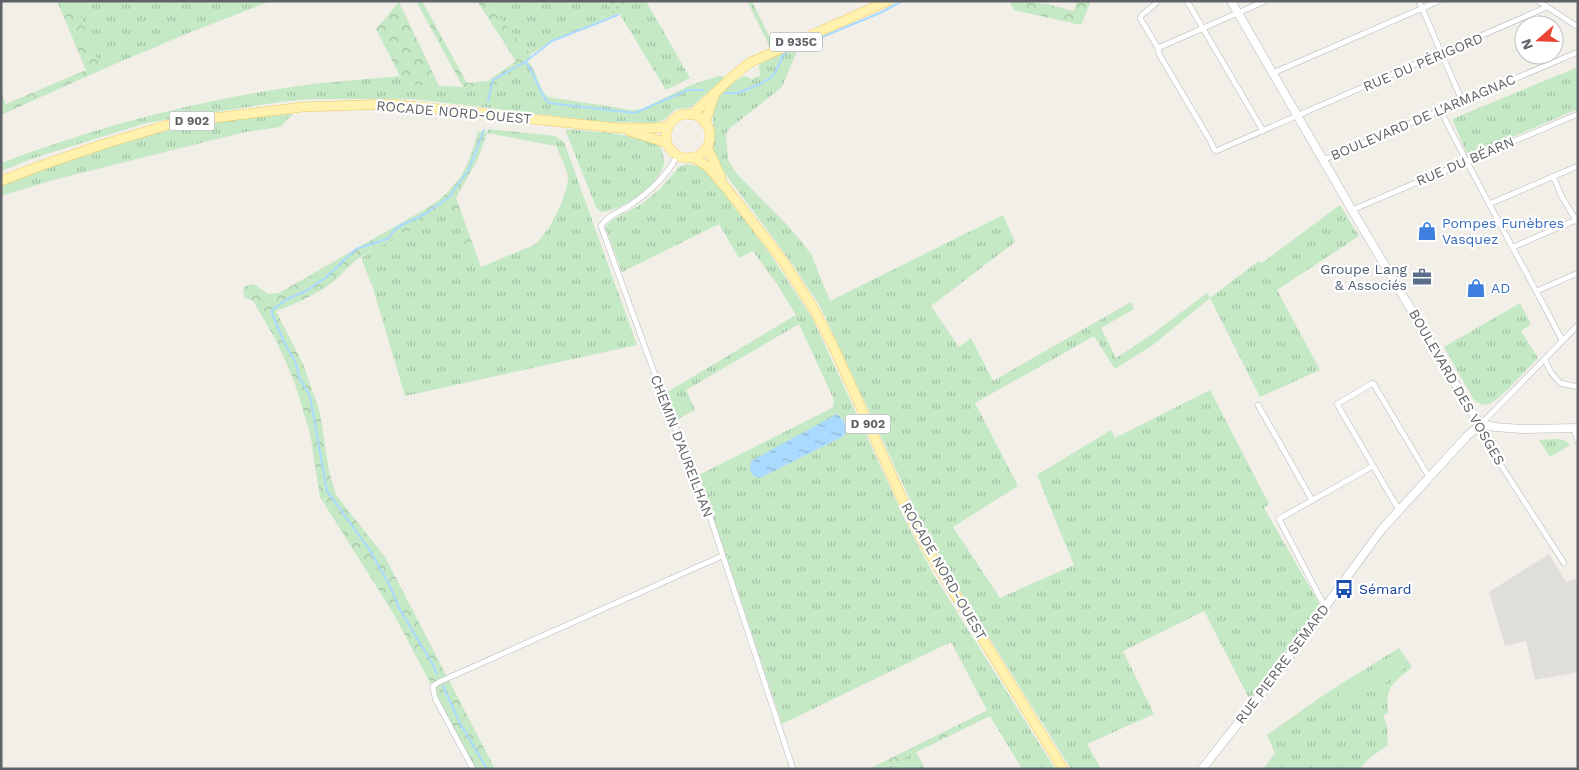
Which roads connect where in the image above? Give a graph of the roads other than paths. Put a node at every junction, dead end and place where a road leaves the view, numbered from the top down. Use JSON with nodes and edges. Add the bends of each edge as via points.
{"nodes":[{"id":1,"x":888,"y":1,"type":"edge"},
{"id":2,"x":1157,"y":1,"type":"edge"},
{"id":3,"x":1187,"y":1,"type":"edge"},
{"id":4,"x":1231,"y":1,"type":"edge"},
{"id":5,"x":1265,"y":1,"type":"edge"},
{"id":6,"x":1419,"y":1,"type":"edge"},
{"id":7,"x":1439,"y":1,"type":"edge"},
{"id":8,"x":1538,"y":1,"type":"edge"},
{"id":9,"x":1547,"y":7,"type":"junction"},
{"id":10,"x":1422,"y":8,"type":"junction"},
{"id":11,"x":1238,"y":13,"type":"junction"},
{"id":12,"x":1578,"y":27,"type":"edge"},
{"id":13,"x":1203,"y":28,"type":"junction"},
{"id":14,"x":1158,"y":48,"type":"junction"},
{"id":15,"x":1578,"y":52,"type":"edge"},
{"id":16,"x":1442,"y":54,"type":"junction"},
{"id":17,"x":1273,"y":73,"type":"junction"},
{"id":18,"x":714,"y":95,"type":"junction"},
{"id":19,"x":1462,"y":101,"type":"junction"},
{"id":20,"x":1441,"y":111,"type":"junction"},
{"id":21,"x":1578,"y":114,"type":"edge"},
{"id":22,"x":692,"y":115,"type":"junction"},
{"id":23,"x":1298,"y":115,"type":"junction"},
{"id":24,"x":705,"y":124,"type":"junction"},
{"id":25,"x":668,"y":127,"type":"junction"},
{"id":26,"x":617,"y":128,"type":"junction"},
{"id":27,"x":1263,"y":131,"type":"junction"},
{"id":28,"x":667,"y":144,"type":"junction"},
{"id":29,"x":707,"y":147,"type":"junction"},
{"id":30,"x":677,"y":156,"type":"junction"},
{"id":31,"x":693,"y":157,"type":"junction"},
{"id":32,"x":1323,"y":160,"type":"junction"},
{"id":33,"x":1466,"y":160,"type":"junction"},
{"id":34,"x":1578,"y":166,"type":"edge"},
{"id":35,"x":1553,"y":176,"type":"junction"},
{"id":36,"x":1,"y":181,"type":"edge"},
{"id":37,"x":727,"y":189,"type":"junction"},
{"id":38,"x":1488,"y":204,"type":"junction"},
{"id":39,"x":1352,"y":210,"type":"junction"},
{"id":40,"x":1577,"y":221,"type":"edge"},
{"id":41,"x":1513,"y":247,"type":"junction"},
{"id":42,"x":1578,"y":273,"type":"edge"},
{"id":43,"x":1537,"y":291,"type":"junction"},
{"id":44,"x":1578,"y":325,"type":"edge"},
{"id":45,"x":1562,"y":340,"type":"junction"},
{"id":46,"x":1545,"y":360,"type":"junction"},
{"id":47,"x":1578,"y":387,"type":"edge"},
{"id":48,"x":1258,"y":406,"type":"dead end"},
{"id":49,"x":1481,"y":424,"type":"junction"},
{"id":50,"x":1576,"y":429,"type":"edge"},
{"id":51,"x":1578,"y":442,"type":"edge"},
{"id":52,"x":1373,"y":466,"type":"junction"},
{"id":53,"x":1429,"y":477,"type":"junction"},
{"id":54,"x":1312,"y":500,"type":"junction"},
{"id":55,"x":1399,"y":510,"type":"junction"},
{"id":56,"x":722,"y":556,"type":"junction"},
{"id":57,"x":1564,"y":563,"type":"dead end"},
{"id":58,"x":1325,"y":607,"type":"junction"},
{"id":59,"x":474,"y":769,"type":"edge"},
{"id":60,"x":793,"y":769,"type":"edge"},
{"id":61,"x":1063,"y":769,"type":"edge"},
{"id":62,"x":1202,"y":769,"type":"edge"}],
"edges":[{"from":1,"to":18,"type":"main road","number":"D 935C","via":[[749,63]]},
{"from":2,"to":14,"type":"street","via":[[1140,18]]},
{"from":3,"to":13,"type":"street"},
{"from":4,"to":11,"type":"main road","name":"BOULEVARD DES VOSGES"},
{"from":5,"to":11,"type":"street"},
{"from":6,"to":10,"type":"street"},
{"from":7,"to":10,"type":"street"},
{"from":8,"to":9,"type":"street"},
{"from":9,"to":12,"type":"street"},
{"from":9,"to":16,"type":"street","name":"RUE DU PÉRIGORD"},
{"from":10,"to":16,"type":"street"},
{"from":10,"to":17,"type":"street"},
{"from":11,"to":13,"type":"street"},
{"from":11,"to":17,"type":"main road","name":"BOULEVARD DES VOSGES"},
{"from":13,"to":14,"type":"street"},
{"from":13,"to":27,"type":"street"},
{"from":14,"to":27,"type":"street","name":"RUE DU PÉRIGORD","via":[[1214,150]]},
{"from":15,"to":19,"type":"street","name":"BOULEVARD DE L'ARMAGNAC"},
{"from":16,"to":19,"type":"street"},
{"from":16,"to":23,"type":"street","name":"RUE DU PÉRIGORD"},
{"from":17,"to":23,"type":"main road","name":"BOULEVARD DES VOSGES"},
{"from":18,"to":22,"type":"main road","number":"D 935C"},
{"from":18,"to":24,"type":"main road","number":"D 935C"},
{"from":19,"to":20,"type":"street","name":"BOULEVARD DE L'ARMAGNAC"},
{"from":20,"to":32,"type":"street","name":"BOULEVARD DE L'ARMAGNAC"},
{"from":20,"to":33,"type":"street"},
{"from":21,"to":33,"type":"street","name":"RUE DU BÉARN"},
{"from":22,"to":24,"type":"main road"},
{"from":22,"to":25,"type":"main road","via":[[678,117]]},
{"from":23,"to":27,"type":"street","name":"RUE DU PÉRIGORD"},
{"from":23,"to":32,"type":"main road","name":"BOULEVARD DES VOSGES"},
{"from":24,"to":29,"type":"main road","via":[[710,135]]},
{"from":25,"to":26,"type":"main road","name":"ROCADE NORD-OUEST","number":"D 902"},
{"from":25,"to":28,"type":"main road"},
{"from":26,"to":28,"type":"main road","name":"ROCADE NORD-OUEST","number":"D 902"},
{"from":26,"to":36,"type":"main road","name":"ROCADE NORD-OUEST","number":"D 902","via":[[391,104],[303,106],[174,123]]},
{"from":28,"to":30,"type":"main road"},
{"from":29,"to":31,"type":"main road"},
{"from":29,"to":37,"type":"main road","name":"ROCADE NORD-OUEST","number":"D 902"},
{"from":30,"to":31,"type":"main road"},
{"from":30,"to":56,"type":"street","name":"CHEMIN D'AUREILHAN","via":[[658,184],[601,226],[666,408],[700,486]]},
{"from":31,"to":37,"type":"main road","name":"ROCADE NORD-OUEST","number":"D 902","via":[[708,167]]},
{"from":32,"to":39,"type":"main road","name":"BOULEVARD DES VOSGES"},
{"from":33,"to":38,"type":"street"},
{"from":33,"to":39,"type":"street","name":"RUE DU BÉARN"},
{"from":34,"to":35,"type":"street"},
{"from":35,"to":38,"type":"street"},
{"from":35,"to":40,"type":"street"},
{"from":37,"to":61,"type":"main road","name":"ROCADE NORD-OUEST","number":"D 902","via":[[783,261],[815,311],[929,552]]},
{"from":38,"to":41,"type":"street"},
{"from":39,"to":49,"type":"main road","name":"BOULEVARD DES VOSGES"},
{"from":40,"to":41,"type":"street"},
{"from":41,"to":43,"type":"street"},
{"from":42,"to":43,"type":"street"},
{"from":43,"to":45,"type":"street"},
{"from":44,"to":45,"type":"street"},
{"from":45,"to":46,"type":"street"},
{"from":46,"to":47,"type":"street","via":[[1560,383]]},
{"from":46,"to":49,"type":"street"},
{"from":48,"to":54,"type":"street"},
{"from":49,"to":50,"type":"main road","via":[[1522,429]]},
{"from":49,"to":53,"type":"main road","name":"RUE PIERRE SEMARD"},
{"from":49,"to":57,"type":"street","name":"BOULEVARD DES VOSGES","via":[[1486,442]]},
{"from":50,"to":51,"type":"street"},
{"from":52,"to":53,"type":"street","via":[[1337,404],[1373,383]]},
{"from":52,"to":54,"type":"street"},
{"from":52,"to":55,"type":"street"},
{"from":53,"to":55,"type":"main road","name":"RUE PIERRE SEMARD"},
{"from":54,"to":58,"type":"street","via":[[1279,519]]},
{"from":55,"to":58,"type":"main road","name":"RUE PIERRE SEMARD"},
{"from":56,"to":59,"type":"street","via":[[434,686],[436,700]]},
{"from":56,"to":60,"type":"street","name":"CHEMIN D'AUREILHAN"},
{"from":58,"to":62,"type":"main road","name":"RUE PIERRE SEMARD"}]}
